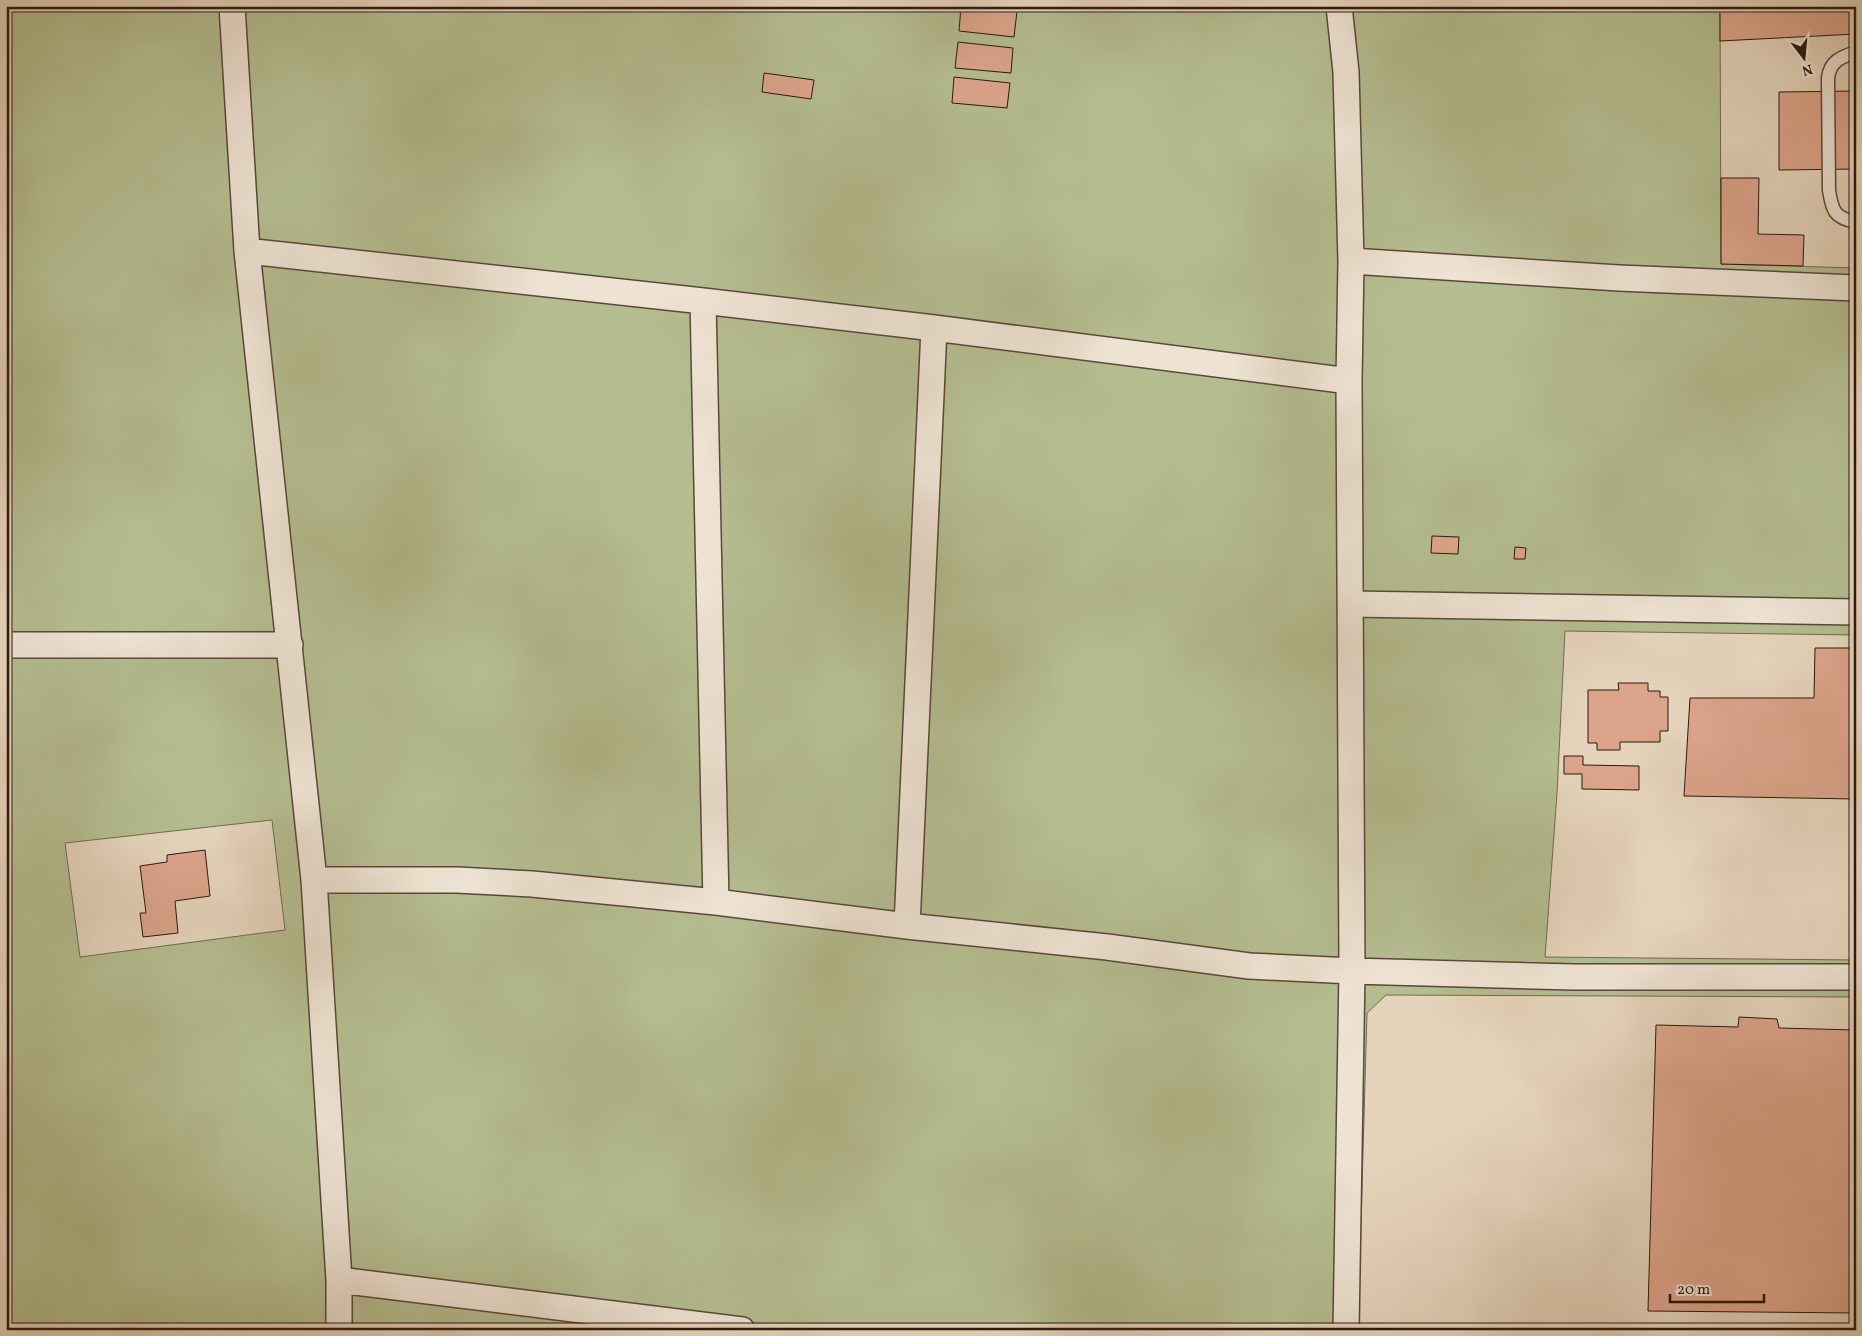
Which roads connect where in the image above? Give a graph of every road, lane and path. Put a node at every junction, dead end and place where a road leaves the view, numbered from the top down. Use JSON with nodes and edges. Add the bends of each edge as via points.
{"nodes":[{"id":1,"x":232,"y":6,"type":"edge"},
{"id":2,"x":1339,"y":6,"type":"edge"},
{"id":3,"x":1856,"y":52,"type":"edge"},
{"id":4,"x":1856,"y":222,"type":"edge"},
{"id":5,"x":247,"y":251,"type":"junction"},
{"id":6,"x":1351,"y":261,"type":"junction"},
{"id":7,"x":1856,"y":288,"type":"edge"},
{"id":8,"x":703,"y":301,"type":"junction"},
{"id":9,"x":934,"y":328,"type":"junction"},
{"id":10,"x":1349,"y":381,"type":"junction"},
{"id":11,"x":1351,"y":604,"type":"junction"},
{"id":12,"x":1856,"y":612,"type":"edge"},
{"id":13,"x":6,"y":645,"type":"edge"},
{"id":14,"x":290,"y":645,"type":"junction"},
{"id":15,"x":314,"y":880,"type":"junction"},
{"id":16,"x":716,"y":902,"type":"junction"},
{"id":17,"x":907,"y":926,"type":"junction"},
{"id":18,"x":1352,"y":971,"type":"junction"},
{"id":19,"x":1856,"y":978,"type":"edge"},
{"id":20,"x":339,"y":1280,"type":"junction"},
{"id":21,"x":339,"y":1330,"type":"edge"},
{"id":22,"x":742,"y":1330,"type":"edge"},
{"id":23,"x":1346,"y":1330,"type":"edge"}],
"edges":[{"from":1,"to":5,"type":"street"},
{"from":2,"to":6,"type":"street","via":[[1346,72]]},
{"from":3,"to":4,"type":"lane","via":[[1833,63],[1829,69],[1828,87],[1832,206],[1837,215]]},
{"from":5,"to":8,"type":"street"},
{"from":5,"to":14,"type":"street"},
{"from":6,"to":7,"type":"street","via":[[1619,278]]},
{"from":6,"to":10,"type":"street"},
{"from":8,"to":9,"type":"street"},
{"from":8,"to":16,"type":"street"},
{"from":9,"to":10,"type":"street"},
{"from":9,"to":17,"type":"street"},
{"from":10,"to":11,"type":"street"},
{"from":11,"to":12,"type":"street"},
{"from":11,"to":18,"type":"street"},
{"from":13,"to":14,"type":"street"},
{"from":14,"to":15,"type":"street"},
{"from":15,"to":16,"type":"street","via":[[457,880],[532,884]]},
{"from":15,"to":20,"type":"street"},
{"from":16,"to":17,"type":"street"},
{"from":17,"to":18,"type":"street","via":[[1249,966]]},
{"from":18,"to":19,"type":"street","via":[[1574,977]]},
{"from":18,"to":23,"type":"street"},
{"from":20,"to":21,"type":"street"},
{"from":20,"to":22,"type":"street"}]}
